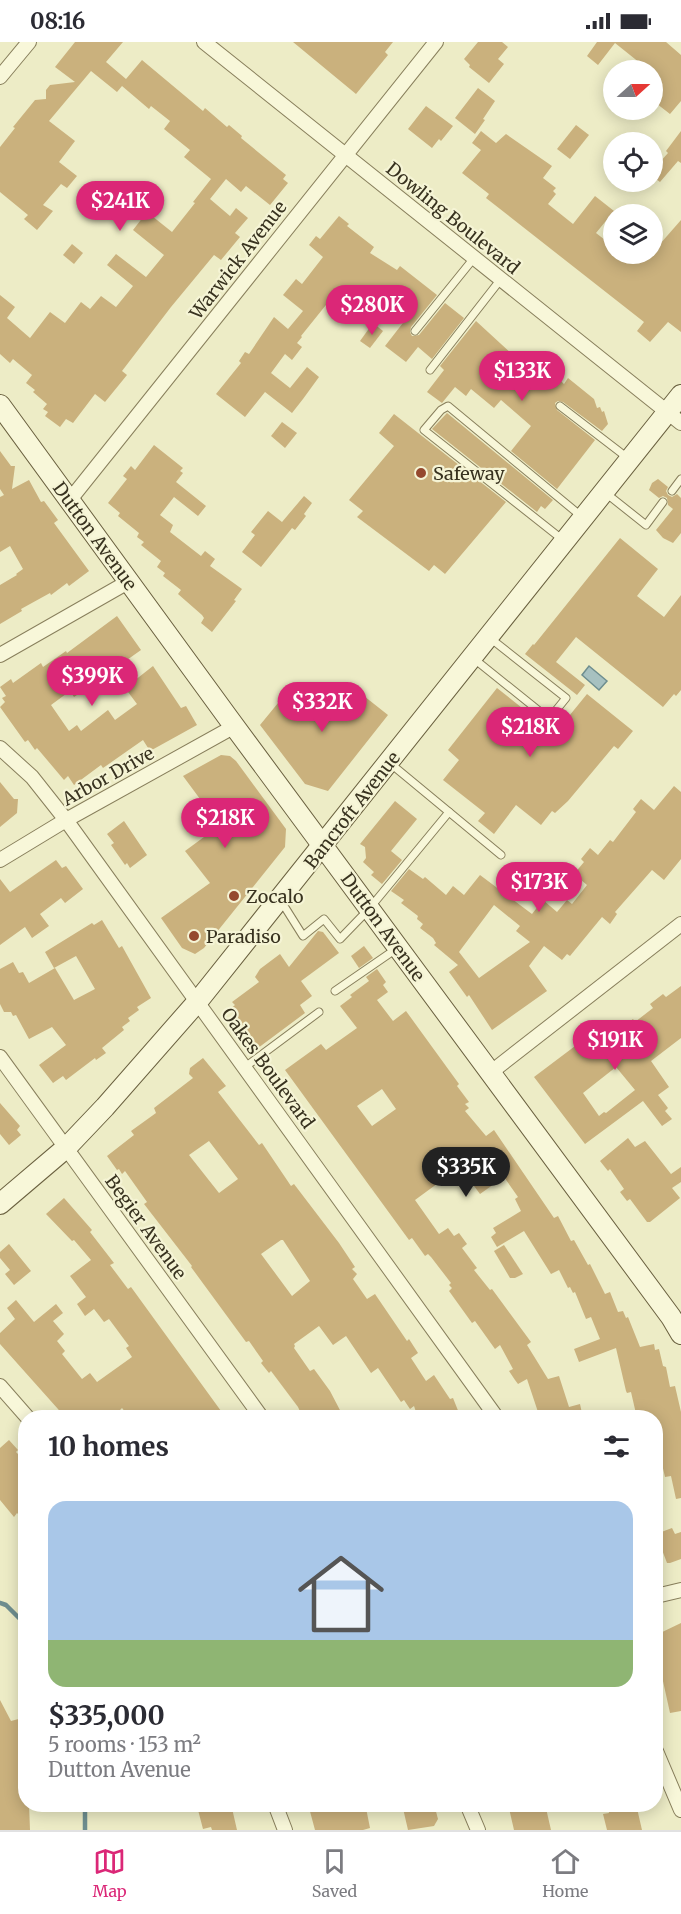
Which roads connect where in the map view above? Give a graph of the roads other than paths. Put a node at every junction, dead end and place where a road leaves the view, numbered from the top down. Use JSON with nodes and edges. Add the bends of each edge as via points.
{"nodes":[{"id":1,"x":28,"y":42,"type":"edge"},
{"id":2,"x":204,"y":42,"type":"edge"},
{"id":3,"x":436,"y":42,"type":"edge"},
{"id":4,"x":0,"y":77,"type":"edge"},
{"id":5,"x":345,"y":155,"type":"junction"},
{"id":6,"x":474,"y":258,"type":"junction"},
{"id":7,"x":501,"y":279,"type":"junction"},
{"id":8,"x":415,"y":332,"type":"dead end"},
{"id":9,"x":430,"y":370,"type":"dead end"},
{"id":10,"x":681,"y":395,"type":"edge"},
{"id":11,"x":0,"y":405,"type":"edge"},
{"id":12,"x":560,"y":406,"type":"dead end"},
{"id":13,"x":674,"y":417,"type":"edge"},
{"id":14,"x":630,"y":460,"type":"junction"},
{"id":15,"x":681,"y":479,"type":"edge"},
{"id":16,"x":672,"y":491,"type":"dead end"},
{"id":17,"x":605,"y":492,"type":"junction"},
{"id":18,"x":69,"y":501,"type":"junction"},
{"id":19,"x":663,"y":502,"type":"dead end"},
{"id":20,"x":584,"y":518,"type":"junction"},
{"id":21,"x":565,"y":542,"type":"junction"},
{"id":22,"x":128,"y":582,"type":"junction"},
{"id":23,"x":489,"y":638,"type":"junction"},
{"id":24,"x":0,"y":655,"type":"edge"},
{"id":25,"x":473,"y":658,"type":"junction"},
{"id":26,"x":235,"y":726,"type":"junction"},
{"id":27,"x":0,"y":748,"type":"edge"},
{"id":28,"x":389,"y":763,"type":"junction"},
{"id":29,"x":449,"y":812,"type":"junction"},
{"id":30,"x":66,"y":820,"type":"junction"},
{"id":31,"x":323,"y":846,"type":"junction"},
{"id":32,"x":501,"y":855,"type":"dead end"},
{"id":33,"x":0,"y":860,"type":"edge"},
{"id":34,"x":279,"y":899,"type":"junction"},
{"id":35,"x":369,"y":909,"type":"junction"},
{"id":36,"x":681,"y":924,"type":"edge"},
{"id":37,"x":398,"y":948,"type":"junction"},
{"id":38,"x":335,"y":991,"type":"dead end"},
{"id":39,"x":198,"y":1001,"type":"junction"},
{"id":40,"x":320,"y":1012,"type":"dead end"},
{"id":41,"x":0,"y":1057,"type":"edge"},
{"id":42,"x":245,"y":1067,"type":"junction"},
{"id":43,"x":490,"y":1073,"type":"junction"},
{"id":44,"x":67,"y":1147,"type":"junction"},
{"id":45,"x":0,"y":1204,"type":"edge"},
{"id":46,"x":678,"y":1321,"type":"edge"},
{"id":47,"x":0,"y":1386,"type":"edge"},
{"id":48,"x":21,"y":1410,"type":"edge"},
{"id":49,"x":256,"y":1410,"type":"edge"},
{"id":50,"x":491,"y":1410,"type":"edge"},
{"id":51,"x":681,"y":1590,"type":"edge"},
{"id":52,"x":663,"y":1594,"type":"edge"},
{"id":53,"x":663,"y":1768,"type":"edge"},
{"id":54,"x":681,"y":1810,"type":"edge"},
{"id":55,"x":278,"y":1812,"type":"edge"},
{"id":56,"x":470,"y":1812,"type":"edge"},
{"id":57,"x":285,"y":1830,"type":"edge"},
{"id":58,"x":478,"y":1830,"type":"edge"}],
"edges":[{"from":1,"to":4,"type":"street"},
{"from":2,"to":5,"type":"street","name":"Dowling Boulevard"},
{"from":3,"to":5,"type":"street","name":"Warwick Avenue"},
{"from":5,"to":6,"type":"street","name":"Dowling Boulevard"},
{"from":5,"to":18,"type":"street","name":"Warwick Avenue"},
{"from":6,"to":7,"type":"street","name":"Dowling Boulevard"},
{"from":6,"to":8,"type":"lane"},
{"from":7,"to":9,"type":"lane"},
{"from":7,"to":13,"type":"street","name":"Dowling Boulevard"},
{"from":10,"to":13,"type":"street","name":"Bancroft Avenue"},
{"from":11,"to":18,"type":"street","name":"Dutton Avenue"},
{"from":12,"to":14,"type":"lane"},
{"from":13,"to":14,"type":"street","name":"Bancroft Avenue"},
{"from":14,"to":17,"type":"street","name":"Bancroft Avenue"},
{"from":15,"to":16,"type":"lane"},
{"from":17,"to":19,"type":"lane","via":[[646,525]]},
{"from":17,"to":20,"type":"street","name":"Bancroft Avenue"},
{"from":18,"to":22,"type":"street","name":"Dutton Avenue"},
{"from":20,"to":21,"type":"street","name":"Bancroft Avenue"},
{"from":20,"to":21,"type":"lane","via":[[448,406],[424,430]]},
{"from":21,"to":23,"type":"street","name":"Bancroft Avenue"},
{"from":22,"to":24,"type":"street"},
{"from":22,"to":26,"type":"street","name":"Dutton Avenue"},
{"from":23,"to":25,"type":"street","name":"Bancroft Avenue"},
{"from":23,"to":25,"type":"lane","via":[[566,698],[555,712],[549,719]]},
{"from":25,"to":28,"type":"street","name":"Bancroft Avenue"},
{"from":26,"to":30,"type":"street","name":"Arbor Drive"},
{"from":26,"to":31,"type":"street","name":"Dutton Avenue"},
{"from":27,"to":30,"type":"street","name":"Oakes Boulevard","via":[[32,777]]},
{"from":28,"to":29,"type":"lane"},
{"from":28,"to":31,"type":"street","name":"Bancroft Avenue"},
{"from":29,"to":32,"type":"lane"},
{"from":29,"to":35,"type":"lane"},
{"from":30,"to":33,"type":"street","name":"Arbor Drive"},
{"from":30,"to":39,"type":"street","name":"Oakes Boulevard"},
{"from":31,"to":34,"type":"street","name":"Bancroft Avenue"},
{"from":31,"to":35,"type":"street","name":"Dutton Avenue"},
{"from":34,"to":35,"type":"lane","via":[[303,936],[324,919],[340,939]]},
{"from":34,"to":39,"type":"street","name":"Bancroft Avenue"},
{"from":35,"to":37,"type":"street","name":"Dutton Avenue"},
{"from":36,"to":43,"type":"street"},
{"from":37,"to":38,"type":"lane"},
{"from":37,"to":43,"type":"street","name":"Dutton Avenue"},
{"from":39,"to":42,"type":"street","name":"Oakes Boulevard"},
{"from":39,"to":44,"type":"street","name":"Bancroft Avenue"},
{"from":40,"to":42,"type":"lane"},
{"from":41,"to":44,"type":"street","name":"Begier Avenue"},
{"from":42,"to":50,"type":"street","name":"Oakes Boulevard"},
{"from":43,"to":46,"type":"street","name":"Dutton Avenue"},
{"from":44,"to":45,"type":"street","name":"Bancroft Avenue"},
{"from":44,"to":49,"type":"street","name":"Begier Avenue"},
{"from":47,"to":48,"type":"street"},
{"from":51,"to":52,"type":"street"},
{"from":53,"to":54,"type":"street"},
{"from":55,"to":57,"type":"street"},
{"from":56,"to":58,"type":"street"}]}
